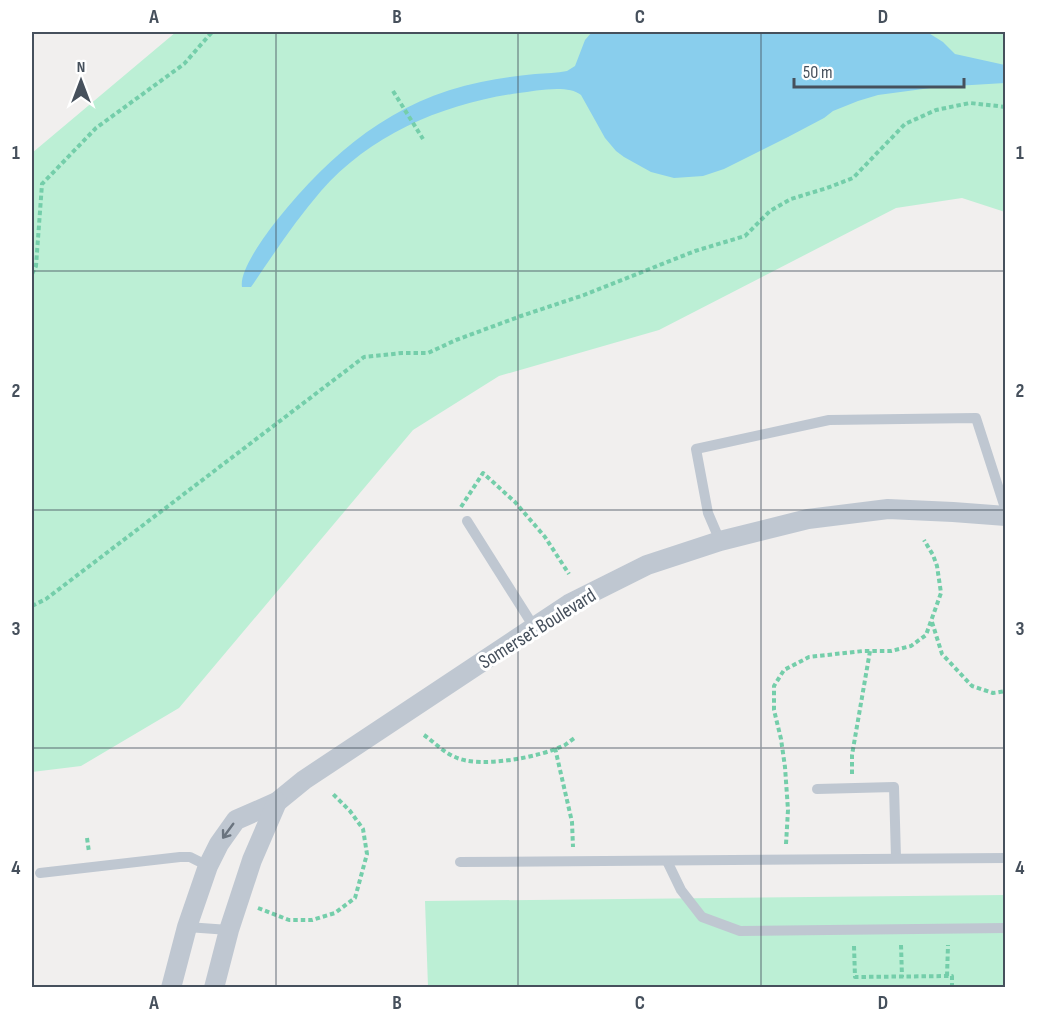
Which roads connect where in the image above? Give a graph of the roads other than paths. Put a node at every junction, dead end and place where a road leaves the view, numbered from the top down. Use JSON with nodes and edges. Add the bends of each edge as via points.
{"nodes":[{"id":1,"x":1005,"y":511,"type":"edge"},
{"id":2,"x":1005,"y":516,"type":"edge"},
{"id":3,"x":467,"y":521,"type":"road end"},
{"id":4,"x":720,"y":541,"type":"junction"},
{"id":5,"x":534,"y":627,"type":"junction"},
{"id":6,"x":817,"y":789,"type":"dead end"},
{"id":7,"x":277,"y":802,"type":"junction"},
{"id":8,"x":896,"y":858,"type":"junction"},
{"id":9,"x":1005,"y":858,"type":"edge"},
{"id":10,"x":668,"y":861,"type":"junction"},
{"id":11,"x":460,"y":862,"type":"dead end"},
{"id":12,"x":208,"y":866,"type":"junction"},
{"id":13,"x":40,"y":873,"type":"dead end"},
{"id":14,"x":187,"y":927,"type":"junction"},
{"id":15,"x":1005,"y":928,"type":"edge"},
{"id":16,"x":229,"y":930,"type":"junction"},
{"id":17,"x":171,"y":987,"type":"edge"},
{"id":18,"x":214,"y":987,"type":"edge"}],
"edges":[{"from":1,"to":4,"type":"lane","via":[[976,418],[829,420],[696,449],[708,513]]},
{"from":2,"to":4,"type":"street","name":"Somerset Boulevard","via":[[888,509],[808,519]]},
{"from":3,"to":5,"type":"lane"},
{"from":4,"to":5,"type":"street","name":"Somerset Boulevard","via":[[647,565],[569,604]]},
{"from":5,"to":7,"type":"street","name":"Somerset Boulevard"},
{"from":6,"to":8,"type":"lane","via":[[894,787]]},
{"from":7,"to":12,"type":"street","name":"Somerset Boulevard","one_way":true,"via":[[236,820]]},
{"from":7,"to":16,"type":"street","name":"Somerset Boulevard","via":[[252,860]]},
{"from":8,"to":9,"type":"lane"},
{"from":8,"to":10,"type":"lane"},
{"from":10,"to":11,"type":"lane"},
{"from":10,"to":15,"type":"lane","via":[[681,890],[702,917],[740,932]]},
{"from":12,"to":13,"type":"lane","via":[[190,857],[180,857]]},
{"from":12,"to":14,"type":"street","name":"Somerset Boulevard"},
{"from":14,"to":16,"type":"lane"},
{"from":14,"to":17,"type":"street","name":"Somerset Boulevard"},
{"from":16,"to":18,"type":"street","name":"Somerset Boulevard"}]}
